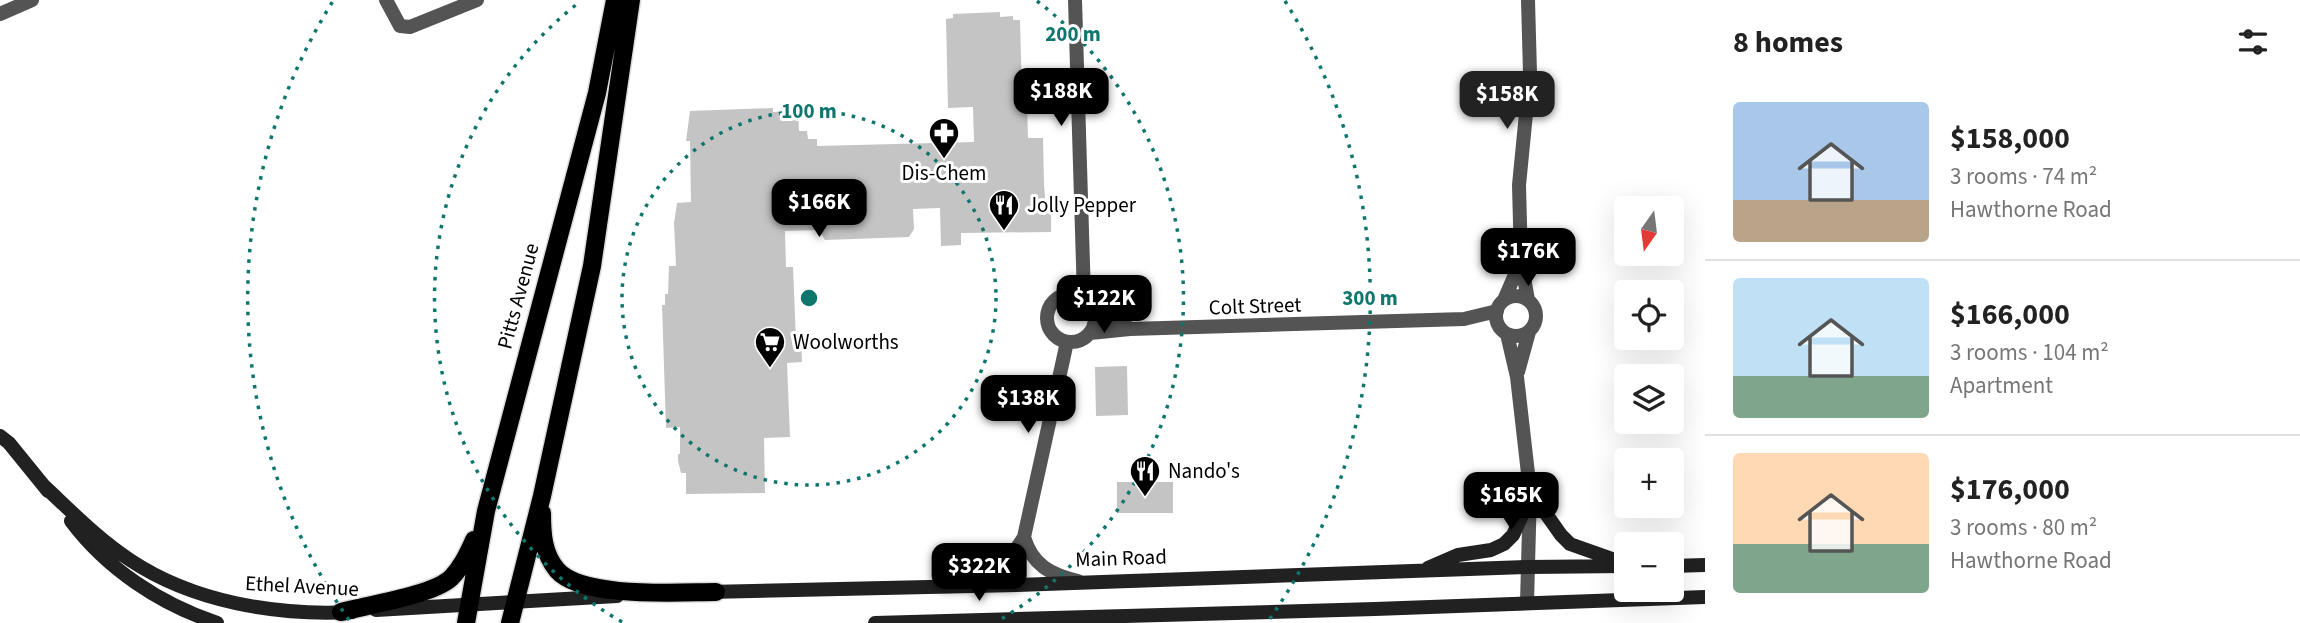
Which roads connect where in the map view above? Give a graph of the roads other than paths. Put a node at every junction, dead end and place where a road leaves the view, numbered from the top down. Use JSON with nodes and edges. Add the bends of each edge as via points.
{"nodes":[{"id":1,"x":32,"y":0,"type":"edge"},
{"id":2,"x":386,"y":0,"type":"edge"},
{"id":3,"x":477,"y":0,"type":"edge"},
{"id":4,"x":615,"y":0,"type":"edge"},
{"id":5,"x":631,"y":0,"type":"edge"},
{"id":6,"x":1075,"y":0,"type":"edge"},
{"id":7,"x":1528,"y":0,"type":"edge"},
{"id":8,"x":0,"y":14,"type":"edge"},
{"id":9,"x":1083,"y":256,"type":"junction"},
{"id":10,"x":1521,"y":261,"type":"junction"},
{"id":11,"x":1069,"y":294,"type":"junction"},
{"id":12,"x":1084,"y":297,"type":"junction"},
{"id":13,"x":1528,"y":300,"type":"junction"},
{"id":14,"x":1500,"y":306,"type":"junction"},
{"id":15,"x":1094,"y":310,"type":"junction"},
{"id":16,"x":1464,"y":319,"type":"junction"},
{"id":17,"x":1130,"y":329,"type":"junction"},
{"id":18,"x":1503,"y":331,"type":"junction"},
{"id":19,"x":1528,"y":332,"type":"junction"},
{"id":20,"x":1090,"y":333,"type":"junction"},
{"id":21,"x":1068,"y":342,"type":"junction"},
{"id":22,"x":1517,"y":377,"type":"junction"},
{"id":23,"x":0,"y":436,"type":"edge"},
{"id":24,"x":44,"y":486,"type":"junction"},
{"id":25,"x":1530,"y":495,"type":"junction"},
{"id":26,"x":542,"y":496,"type":"junction"},
{"id":27,"x":486,"y":511,"type":"junction"},
{"id":28,"x":1024,"y":537,"type":"junction"},
{"id":29,"x":1614,"y":561,"type":"edge"},
{"id":30,"x":1614,"y":565,"type":"edge"},
{"id":31,"x":1705,"y":565,"type":"edge"},
{"id":32,"x":1684,"y":566,"type":"edge"},
{"id":33,"x":1528,"y":567,"type":"junction"},
{"id":34,"x":1420,"y":570,"type":"junction"},
{"id":35,"x":1085,"y":582,"type":"junction"},
{"id":36,"x":951,"y":586,"type":"junction"},
{"id":37,"x":716,"y":592,"type":"junction"},
{"id":38,"x":1705,"y":597,"type":"edge"},
{"id":39,"x":514,"y":601,"type":"junction"},
{"id":40,"x":1527,"y":603,"type":"junction"},
{"id":41,"x":469,"y":604,"type":"junction"},
{"id":42,"x":341,"y":612,"type":"junction"},
{"id":43,"x":217,"y":623,"type":"edge"},
{"id":44,"x":466,"y":623,"type":"edge"},
{"id":45,"x":510,"y":623,"type":"edge"},
{"id":46,"x":875,"y":623,"type":"edge"}],
"edges":[{"from":1,"to":8,"type":"street"},
{"from":2,"to":3,"type":"street","via":[[400,26],[411,27]]},
{"from":4,"to":27,"type":"main road","name":"Pitts Avenue","via":[[597,93]]},
{"from":5,"to":26,"type":"main road","via":[[592,266]]},
{"from":6,"to":9,"type":"street"},
{"from":7,"to":10,"type":"street","via":[[1530,73],[1518,185]]},
{"from":9,"to":11,"type":"street"},
{"from":9,"to":12,"type":"street"},
{"from":10,"to":13,"type":"street"},
{"from":10,"to":14,"type":"street"},
{"from":11,"to":12,"type":"street"},
{"from":11,"to":21,"type":"street","via":[[1055,300],[1048,314],[1055,336]]},
{"from":12,"to":15,"type":"street"},
{"from":13,"to":14,"type":"street","via":[[1516,297]]},
{"from":13,"to":19,"type":"street","via":[[1536,316]]},
{"from":14,"to":16,"type":"street","name":"Colt Street"},
{"from":14,"to":18,"type":"street"},
{"from":15,"to":17,"type":"street","name":"Colt Street"},
{"from":15,"to":20,"type":"street"},
{"from":16,"to":17,"type":"street","name":"Colt Street"},
{"from":16,"to":18,"type":"street","name":"Colt Street"},
{"from":17,"to":20,"type":"street","name":"Colt Street"},
{"from":18,"to":19,"type":"street","via":[[1517,336]]},
{"from":18,"to":22,"type":"street"},
{"from":19,"to":22,"type":"street"},
{"from":20,"to":21,"type":"street"},
{"from":21,"to":28,"type":"street"},
{"from":22,"to":25,"type":"street"},
{"from":23,"to":24,"type":"main road","name":"Ethel Avenue"},
{"from":24,"to":42,"type":"main road","name":"Ethel Avenue","via":[[105,542],[179,586],[248,605]]},
{"from":24,"to":43,"type":"main road","name":"Ethel Avenue","via":[[85,540],[120,571],[151,593]]},
{"from":25,"to":29,"type":"main road","via":[[1570,544]]},
{"from":25,"to":33,"type":"street"},
{"from":25,"to":34,"type":"main road","via":[[1513,535],[1504,544]]},
{"from":26,"to":37,"type":"main road","via":[[546,550],[558,572],[571,581],[647,593]]},
{"from":26,"to":39,"type":"main road"},
{"from":27,"to":41,"type":"main road","name":"Pitts Avenue"},
{"from":27,"to":42,"type":"main road","via":[[466,558],[443,584]]},
{"from":28,"to":35,"type":"street","via":[[1034,560],[1045,570]]},
{"from":28,"to":36,"type":"street","via":[[1001,567]]},
{"from":30,"to":33,"type":"main road","name":"Main Road"},
{"from":31,"to":32,"type":"main road"},
{"from":33,"to":34,"type":"main road","name":"Main Road"},
{"from":33,"to":40,"type":"street"},
{"from":34,"to":35,"type":"main road","name":"Main Road"},
{"from":35,"to":36,"type":"main road","name":"Main Road"},
{"from":36,"to":37,"type":"main road","name":"Main Road"},
{"from":37,"to":39,"type":"main road","name":"Main Road"},
{"from":38,"to":40,"type":"main road"},
{"from":39,"to":41,"type":"main road","name":"Ethel Avenue"},
{"from":39,"to":45,"type":"main road"},
{"from":40,"to":46,"type":"main road"},
{"from":41,"to":42,"type":"main road","name":"Ethel Avenue"},
{"from":41,"to":44,"type":"main road"}]}
